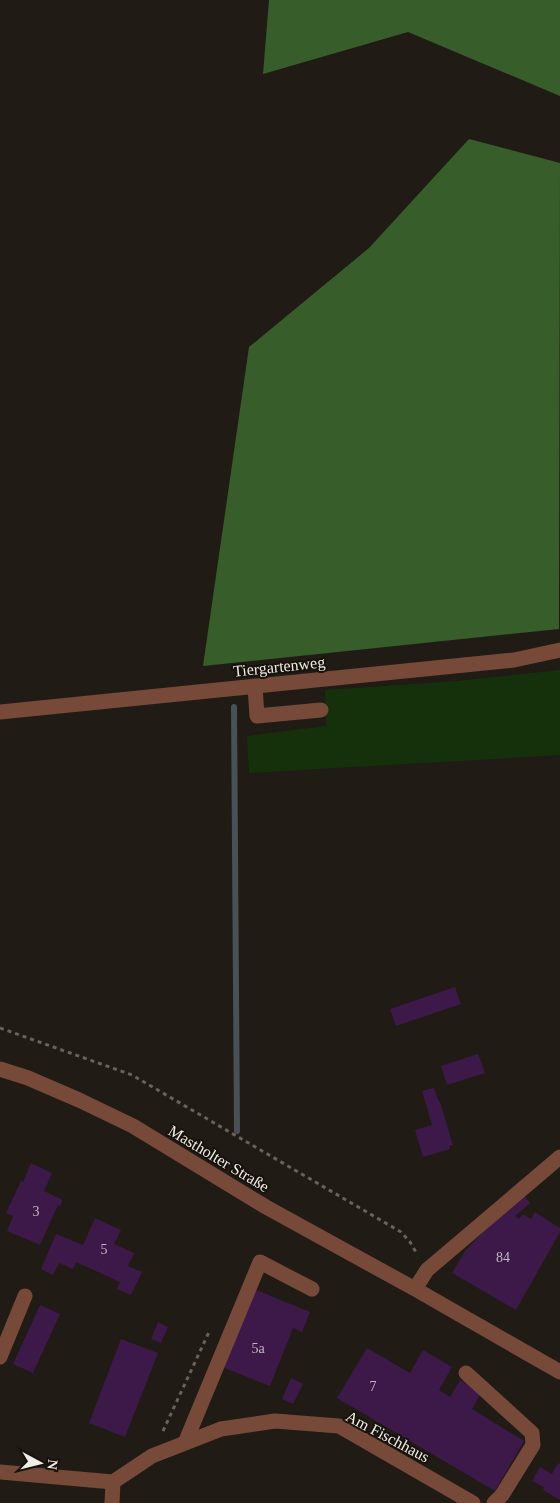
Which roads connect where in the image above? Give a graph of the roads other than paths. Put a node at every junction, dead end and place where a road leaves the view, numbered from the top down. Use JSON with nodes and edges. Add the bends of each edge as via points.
{"nodes":[{"id":1,"x":560,"y":650,"type":"edge"},
{"id":2,"x":255,"y":686,"type":"junction"},
{"id":3,"x":321,"y":710,"type":"dead end"},
{"id":4,"x":0,"y":712,"type":"edge"},
{"id":5,"x":0,"y":1069,"type":"edge"},
{"id":6,"x":560,"y":1157,"type":"edge"},
{"id":7,"x":312,"y":1289,"type":"dead end"},
{"id":8,"x":415,"y":1289,"type":"junction"},
{"id":9,"x":25,"y":1296,"type":"dead end"},
{"id":10,"x":0,"y":1357,"type":"edge"},
{"id":11,"x":560,"y":1372,"type":"edge"},
{"id":12,"x":466,"y":1373,"type":"dead end"},
{"id":13,"x":185,"y":1443,"type":"junction"},
{"id":14,"x":0,"y":1472,"type":"edge"},
{"id":15,"x":113,"y":1482,"type":"junction"},
{"id":16,"x":112,"y":1503,"type":"edge"},
{"id":17,"x":473,"y":1503,"type":"edge"},
{"id":18,"x":494,"y":1503,"type":"edge"}],
"edges":[{"from":1,"to":2,"type":"street","name":"Tiergartenweg","via":[[514,660]]},
{"from":2,"to":3,"type":"street","via":[[257,716]]},
{"from":2,"to":4,"type":"street","name":"Tiergartenweg"},
{"from":5,"to":8,"type":"street","name":"Mastholter Straße","via":[[54,1089],[133,1126],[266,1207]]},
{"from":6,"to":8,"type":"street","via":[[426,1270]]},
{"from":7,"to":13,"type":"street","via":[[260,1262]]},
{"from":8,"to":11,"type":"street","name":"Mastholter Straße"},
{"from":9,"to":10,"type":"street"},
{"from":12,"to":18,"type":"street","via":[[532,1433],[533,1445]]},
{"from":13,"to":15,"type":"street","name":"Am Fischhaus","via":[[152,1456]]},
{"from":13,"to":17,"type":"street","name":"Am Fischhaus","via":[[221,1429],[275,1421],[340,1426]]},
{"from":14,"to":15,"type":"street"},
{"from":15,"to":16,"type":"street"}]}
